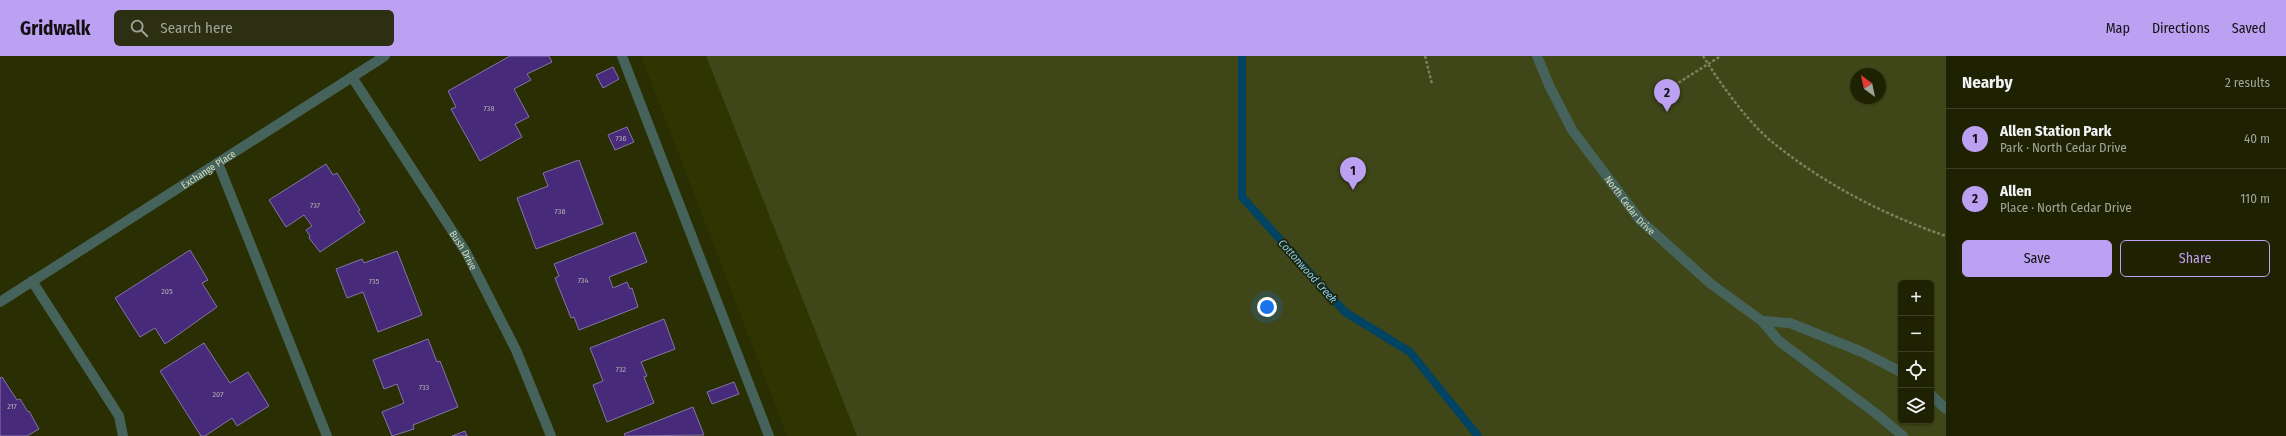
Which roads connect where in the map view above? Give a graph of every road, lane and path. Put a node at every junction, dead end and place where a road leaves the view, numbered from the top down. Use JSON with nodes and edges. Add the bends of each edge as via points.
{"nodes":[{"id":1,"x":385,"y":56,"type":"edge"},
{"id":2,"x":622,"y":56,"type":"edge"},
{"id":3,"x":1425,"y":56,"type":"edge"},
{"id":4,"x":1537,"y":56,"type":"edge"},
{"id":5,"x":1703,"y":56,"type":"edge"},
{"id":6,"x":1721,"y":56,"type":"edge"},
{"id":7,"x":1708,"y":64,"type":"junction"},
{"id":8,"x":352,"y":77,"type":"junction"},
{"id":9,"x":1432,"y":84,"type":"dead end"},
{"id":10,"x":1670,"y":88,"type":"dead end"},
{"id":11,"x":218,"y":163,"type":"junction"},
{"id":12,"x":1946,"y":236,"type":"edge"},
{"id":13,"x":32,"y":281,"type":"junction"},
{"id":14,"x":0,"y":302,"type":"edge"},
{"id":15,"x":1762,"y":321,"type":"junction"},
{"id":16,"x":1898,"y":370,"type":"edge"},
{"id":17,"x":1934,"y":398,"type":"edge"},
{"id":18,"x":1946,"y":409,"type":"edge"},
{"id":19,"x":123,"y":436,"type":"edge"},
{"id":20,"x":326,"y":436,"type":"edge"},
{"id":21,"x":551,"y":436,"type":"edge"},
{"id":22,"x":770,"y":436,"type":"edge"},
{"id":23,"x":1903,"y":436,"type":"edge"}],
"edges":[{"from":1,"to":8,"type":"street","name":"Exchange Place"},
{"from":2,"to":22,"type":"street"},
{"from":3,"to":9,"type":"path"},
{"from":4,"to":15,"type":"street","name":"North Cedar Drive","via":[[1572,130],[1640,220],[1711,284]]},
{"from":5,"to":7,"type":"path"},
{"from":6,"to":7,"type":"path"},
{"from":7,"to":10,"type":"path"},
{"from":7,"to":12,"type":"path","via":[[1726,91],[1770,140],[1781,148],[1868,203],[1907,223]]},
{"from":8,"to":11,"type":"street","name":"Exchange Place"},
{"from":8,"to":21,"type":"street","name":"Bush Drive","via":[[466,252],[516,350]]},
{"from":11,"to":13,"type":"street","name":"Exchange Place"},
{"from":11,"to":20,"type":"street"},
{"from":13,"to":14,"type":"street","name":"Exchange Place"},
{"from":13,"to":19,"type":"street","via":[[119,416]]},
{"from":15,"to":16,"type":"street","via":[[1790,323],[1862,352]]},
{"from":15,"to":23,"type":"street","name":"North Cedar Drive","via":[[1779,341]]},
{"from":17,"to":18,"type":"street"}]}
